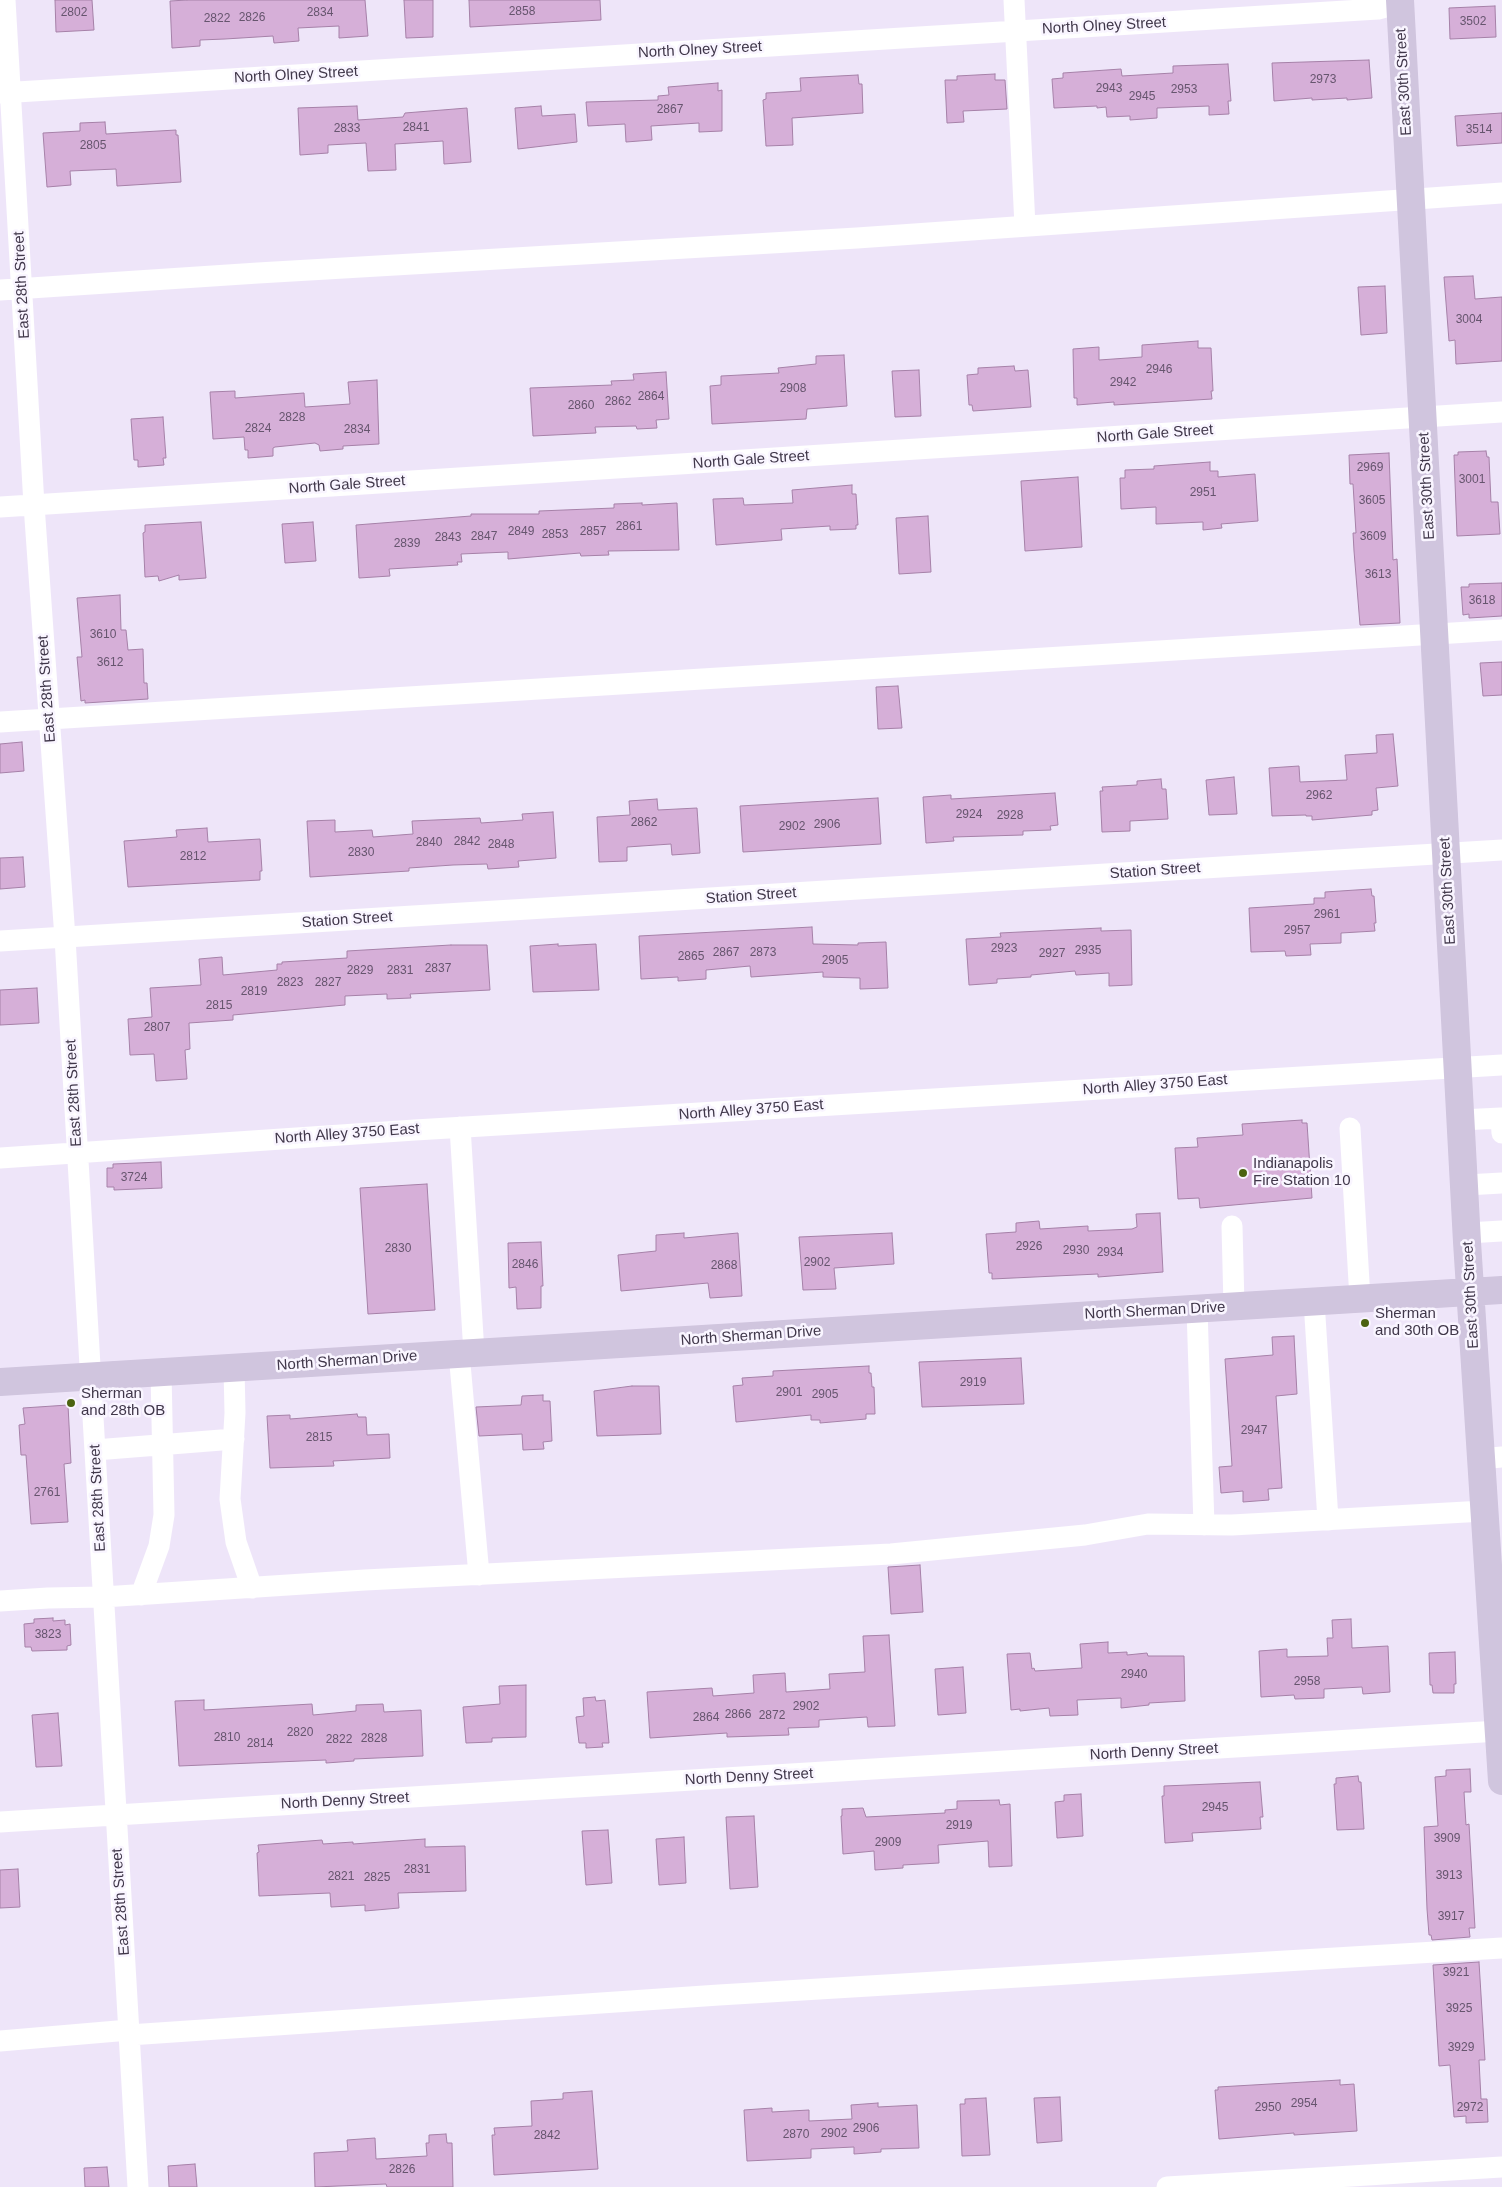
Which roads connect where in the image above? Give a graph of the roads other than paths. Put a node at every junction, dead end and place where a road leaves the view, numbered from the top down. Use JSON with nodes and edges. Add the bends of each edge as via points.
{"nodes":[{"id":1,"x":5,"y":0,"type":"edge"},
{"id":2,"x":1014,"y":0,"type":"edge"},
{"id":3,"x":1398,"y":0,"type":"edge"},
{"id":4,"x":1015,"y":31,"type":"junction"},
{"id":5,"x":5,"y":93,"type":"edge"},
{"id":6,"x":1499,"y":196,"type":"edge"},
{"id":7,"x":1411,"y":200,"type":"junction"},
{"id":8,"x":1025,"y":226,"type":"junction"},
{"id":9,"x":22,"y":289,"type":"junction"},
{"id":10,"x":0,"y":290,"type":"edge"},
{"id":11,"x":1502,"y":412,"type":"edge"},
{"id":12,"x":1424,"y":417,"type":"junction"},
{"id":13,"x":34,"y":505,"type":"junction"},
{"id":14,"x":0,"y":507,"type":"edge"},
{"id":15,"x":1502,"y":630,"type":"edge"},
{"id":16,"x":1434,"y":634,"type":"junction"},
{"id":17,"x":49,"y":719,"type":"junction"},
{"id":18,"x":0,"y":722,"type":"edge"},
{"id":19,"x":1502,"y":850,"type":"edge"},
{"id":20,"x":1446,"y":853,"type":"junction"},
{"id":21,"x":65,"y":938,"type":"junction"},
{"id":22,"x":0,"y":942,"type":"edge"},
{"id":23,"x":1502,"y":1065,"type":"edge"},
{"id":24,"x":1457,"y":1068,"type":"junction"},
{"id":25,"x":1461,"y":1120,"type":"junction"},
{"id":26,"x":1502,"y":1123,"type":"edge"},
{"id":27,"x":460,"y":1127,"type":"junction"},
{"id":28,"x":1350,"y":1128,"type":"dead end"},
{"id":29,"x":77,"y":1152,"type":"junction"},
{"id":30,"x":0,"y":1158,"type":"edge"},
{"id":31,"x":1502,"y":1183,"type":"edge"},
{"id":32,"x":1466,"y":1185,"type":"junction"},
{"id":33,"x":1232,"y":1226,"type":"dead end"},
{"id":34,"x":1502,"y":1231,"type":"edge"},
{"id":35,"x":1467,"y":1233,"type":"junction"},
{"id":36,"x":1502,"y":1290,"type":"edge"},
{"id":37,"x":1470,"y":1292,"type":"junction"},
{"id":38,"x":1360,"y":1299,"type":"junction"},
{"id":39,"x":1314,"y":1301,"type":"junction"},
{"id":40,"x":1234,"y":1306,"type":"junction"},
{"id":41,"x":1197,"y":1308,"type":"junction"},
{"id":42,"x":466,"y":1353,"type":"junction"},
{"id":43,"x":234,"y":1368,"type":"junction"},
{"id":44,"x":161,"y":1372,"type":"junction"},
{"id":45,"x":91,"y":1376,"type":"junction"},
{"id":46,"x":0,"y":1382,"type":"edge"},
{"id":47,"x":234,"y":1440,"type":"junction"},
{"id":48,"x":163,"y":1446,"type":"junction"},
{"id":49,"x":95,"y":1450,"type":"junction"},
{"id":50,"x":1492,"y":1458,"type":"edge"},
{"id":51,"x":1484,"y":1511,"type":"junction"},
{"id":52,"x":1328,"y":1520,"type":"junction"},
{"id":53,"x":1204,"y":1525,"type":"junction"},
{"id":54,"x":479,"y":1575,"type":"junction"},
{"id":55,"x":252,"y":1588,"type":"junction"},
{"id":56,"x":141,"y":1595,"type":"junction"},
{"id":57,"x":104,"y":1597,"type":"junction"},
{"id":58,"x":1496,"y":1597,"type":"edge"},
{"id":59,"x":0,"y":1601,"type":"edge"},
{"id":60,"x":1498,"y":1731,"type":"junction"},
{"id":61,"x":1502,"y":1781,"type":"edge"},
{"id":62,"x":116,"y":1816,"type":"junction"},
{"id":63,"x":0,"y":1822,"type":"edge"},
{"id":64,"x":1502,"y":1948,"type":"edge"},
{"id":65,"x":129,"y":2032,"type":"junction"},
{"id":66,"x":0,"y":2041,"type":"edge"},
{"id":67,"x":1502,"y":2167,"type":"edge"},
{"id":68,"x":138,"y":2187,"type":"edge"},
{"id":69,"x":1167,"y":2187,"type":"edge"}],
"edges":[{"from":1,"to":5,"type":"street","name":"East 28th Street"},
{"from":2,"to":4,"type":"street"},
{"from":3,"to":4,"type":"street","name":"North Olney Street","via":[[1378,9]]},
{"from":3,"to":7,"type":"main road","name":"East 30th Street"},
{"from":4,"to":5,"type":"street","name":"North Olney Street"},
{"from":4,"to":8,"type":"street"},
{"from":5,"to":9,"type":"street","name":"East 28th Street"},
{"from":6,"to":7,"type":"street"},
{"from":7,"to":8,"type":"street"},
{"from":7,"to":12,"type":"main road","name":"East 30th Street"},
{"from":8,"to":9,"type":"street"},
{"from":9,"to":10,"type":"street"},
{"from":9,"to":13,"type":"street","name":"East 28th Street"},
{"from":11,"to":12,"type":"street","name":"North Gale Street"},
{"from":12,"to":13,"type":"street","name":"North Gale Street"},
{"from":12,"to":16,"type":"main road","name":"East 30th Street"},
{"from":13,"to":14,"type":"street","name":"North Gale Street"},
{"from":13,"to":17,"type":"street","name":"East 28th Street"},
{"from":15,"to":16,"type":"street"},
{"from":16,"to":17,"type":"street"},
{"from":16,"to":20,"type":"main road","name":"East 30th Street"},
{"from":17,"to":18,"type":"street"},
{"from":17,"to":21,"type":"street","name":"East 28th Street"},
{"from":19,"to":20,"type":"street","name":"Station Street"},
{"from":20,"to":21,"type":"street","name":"Station Street"},
{"from":20,"to":24,"type":"main road","name":"East 30th Street"},
{"from":21,"to":22,"type":"street","name":"Station Street"},
{"from":21,"to":29,"type":"street","name":"East 28th Street"},
{"from":23,"to":24,"type":"street","name":"North Alley 3750 East"},
{"from":24,"to":25,"type":"main road","name":"East 30th Street"},
{"from":24,"to":27,"type":"street","name":"North Alley 3750 East"},
{"from":25,"to":26,"type":"street"},
{"from":25,"to":32,"type":"main road","name":"East 30th Street"},
{"from":27,"to":29,"type":"street","name":"North Alley 3750 East"},
{"from":27,"to":42,"type":"street"},
{"from":28,"to":38,"type":"street"},
{"from":29,"to":30,"type":"street","name":"North Alley 3750 East"},
{"from":29,"to":45,"type":"street","name":"East 28th Street"},
{"from":31,"to":32,"type":"street"},
{"from":32,"to":35,"type":"main road","name":"East 30th Street"},
{"from":33,"to":40,"type":"street"},
{"from":34,"to":35,"type":"street"},
{"from":35,"to":37,"type":"main road","name":"East 30th Street"},
{"from":36,"to":37,"type":"main road","name":"North Sherman Drive"},
{"from":37,"to":38,"type":"main road","name":"North Sherman Drive"},
{"from":37,"to":50,"type":"main road","name":"East 30th Street"},
{"from":38,"to":39,"type":"main road","name":"North Sherman Drive"},
{"from":39,"to":40,"type":"main road","name":"North Sherman Drive"},
{"from":39,"to":52,"type":"street"},
{"from":40,"to":41,"type":"main road","name":"North Sherman Drive"},
{"from":41,"to":42,"type":"main road","name":"North Sherman Drive"},
{"from":41,"to":53,"type":"street"},
{"from":42,"to":43,"type":"main road","name":"North Sherman Drive"},
{"from":42,"to":54,"type":"street","via":[[469,1479]]},
{"from":43,"to":44,"type":"main road","name":"North Sherman Drive"},
{"from":43,"to":47,"type":"street"},
{"from":44,"to":45,"type":"main road","name":"North Sherman Drive"},
{"from":44,"to":48,"type":"street"},
{"from":45,"to":46,"type":"main road","name":"North Sherman Drive"},
{"from":45,"to":49,"type":"street","name":"East 28th Street"},
{"from":47,"to":48,"type":"street"},
{"from":47,"to":55,"type":"street","via":[[230,1499],[236,1542]]},
{"from":48,"to":49,"type":"street"},
{"from":48,"to":56,"type":"street","via":[[164,1515],[159,1546]]},
{"from":49,"to":57,"type":"street","name":"East 28th Street"},
{"from":50,"to":51,"type":"main road","name":"East 30th Street"},
{"from":51,"to":52,"type":"street"},
{"from":51,"to":58,"type":"main road","name":"East 30th Street"},
{"from":52,"to":53,"type":"street"},
{"from":53,"to":54,"type":"street","via":[[1148,1524],[1085,1535],[891,1554]]},
{"from":54,"to":55,"type":"street"},
{"from":55,"to":56,"type":"street"},
{"from":56,"to":57,"type":"street"},
{"from":57,"to":59,"type":"street"},
{"from":57,"to":62,"type":"street","name":"East 28th Street"},
{"from":58,"to":60,"type":"main road","name":"East 30th Street"},
{"from":60,"to":61,"type":"main road","name":"East 30th Street"},
{"from":60,"to":62,"type":"street","name":"North Denny Street"},
{"from":62,"to":63,"type":"street","name":"North Denny Street"},
{"from":62,"to":65,"type":"street","name":"East 28th Street"},
{"from":64,"to":65,"type":"street"},
{"from":65,"to":66,"type":"street"},
{"from":65,"to":68,"type":"street","name":"East 28th Street"},
{"from":67,"to":69,"type":"street"}]}
